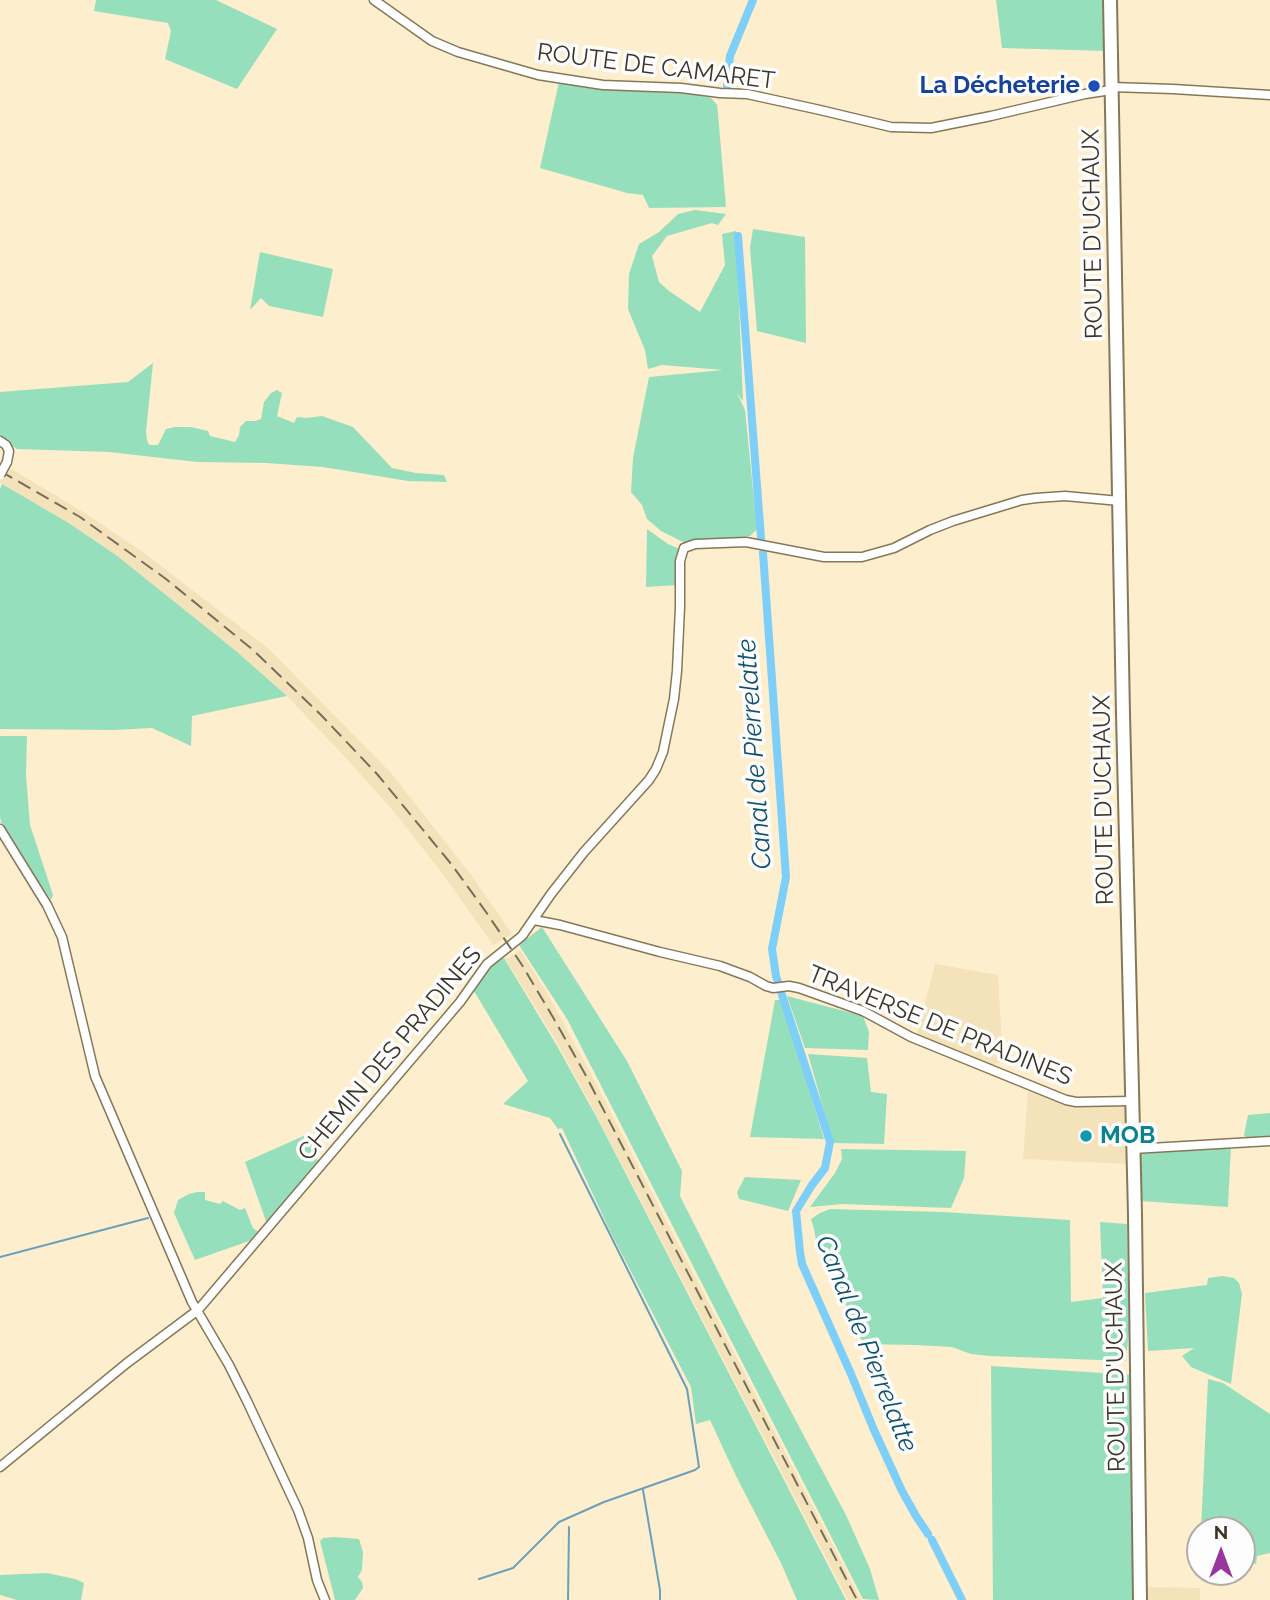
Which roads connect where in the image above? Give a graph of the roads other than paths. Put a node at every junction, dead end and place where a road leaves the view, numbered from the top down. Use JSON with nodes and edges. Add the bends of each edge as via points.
{"nodes":[{"id":1,"x":374,"y":0,"type":"edge"},
{"id":2,"x":1110,"y":0,"type":"edge"},
{"id":3,"x":1111,"y":89,"type":"junction"},
{"id":4,"x":1270,"y":95,"type":"edge"},
{"id":5,"x":0,"y":441,"type":"edge"},
{"id":6,"x":0,"y":475,"type":"edge"},
{"id":7,"x":1120,"y":501,"type":"junction"},
{"id":8,"x":0,"y":829,"type":"edge"},
{"id":9,"x":534,"y":920,"type":"junction"},
{"id":10,"x":1132,"y":1101,"type":"junction"},
{"id":11,"x":1270,"y":1141,"type":"edge"},
{"id":12,"x":1133,"y":1149,"type":"junction"},
{"id":13,"x":198,"y":1310,"type":"junction"},
{"id":14,"x":0,"y":1467,"type":"edge"},
{"id":15,"x":325,"y":1600,"type":"edge"},
{"id":16,"x":1140,"y":1600,"type":"edge"}],
"edges":[{"from":1,"to":3,"type":"street","name":"ROUTE DE CAMARET","via":[[432,41],[538,75],[603,85],[747,94],[891,127],[932,128]]},
{"from":2,"to":3,"type":"main road","name":"ROUTE D'UCHAUX"},
{"from":3,"to":4,"type":"street","name":"ROUTE DE CAMARET"},
{"from":3,"to":7,"type":"main road","name":"ROUTE D'UCHAUX"},
{"from":5,"to":6,"type":"street","bridge":true,"via":[[9,451]]},
{"from":7,"to":9,"type":"street","name":"CHEMIN DES PRADINES","via":[[1065,496],[1022,500],[862,557],[824,557],[746,542],[684,548],[674,699],[663,752],[649,780],[584,852]]},
{"from":7,"to":10,"type":"main road","name":"ROUTE D'UCHAUX"},
{"from":8,"to":13,"type":"street","via":[[62,937],[95,1076]]},
{"from":9,"to":10,"type":"street","name":"TRAVERSE DE PRADINES","via":[[720,966],[766,986],[799,988],[863,1011],[911,1037],[1066,1100]]},
{"from":9,"to":13,"type":"street","name":"CHEMIN DES PRADINES","via":[[517,941],[487,964],[460,1002]]},
{"from":10,"to":12,"type":"main road","name":"ROUTE D'UCHAUX"},
{"from":11,"to":12,"type":"street"},
{"from":12,"to":16,"type":"main road","name":"ROUTE D'UCHAUX"},
{"from":13,"to":14,"type":"street","name":"CHEMIN DES PRADINES"},
{"from":13,"to":15,"type":"street","via":[[298,1510]]}]}
